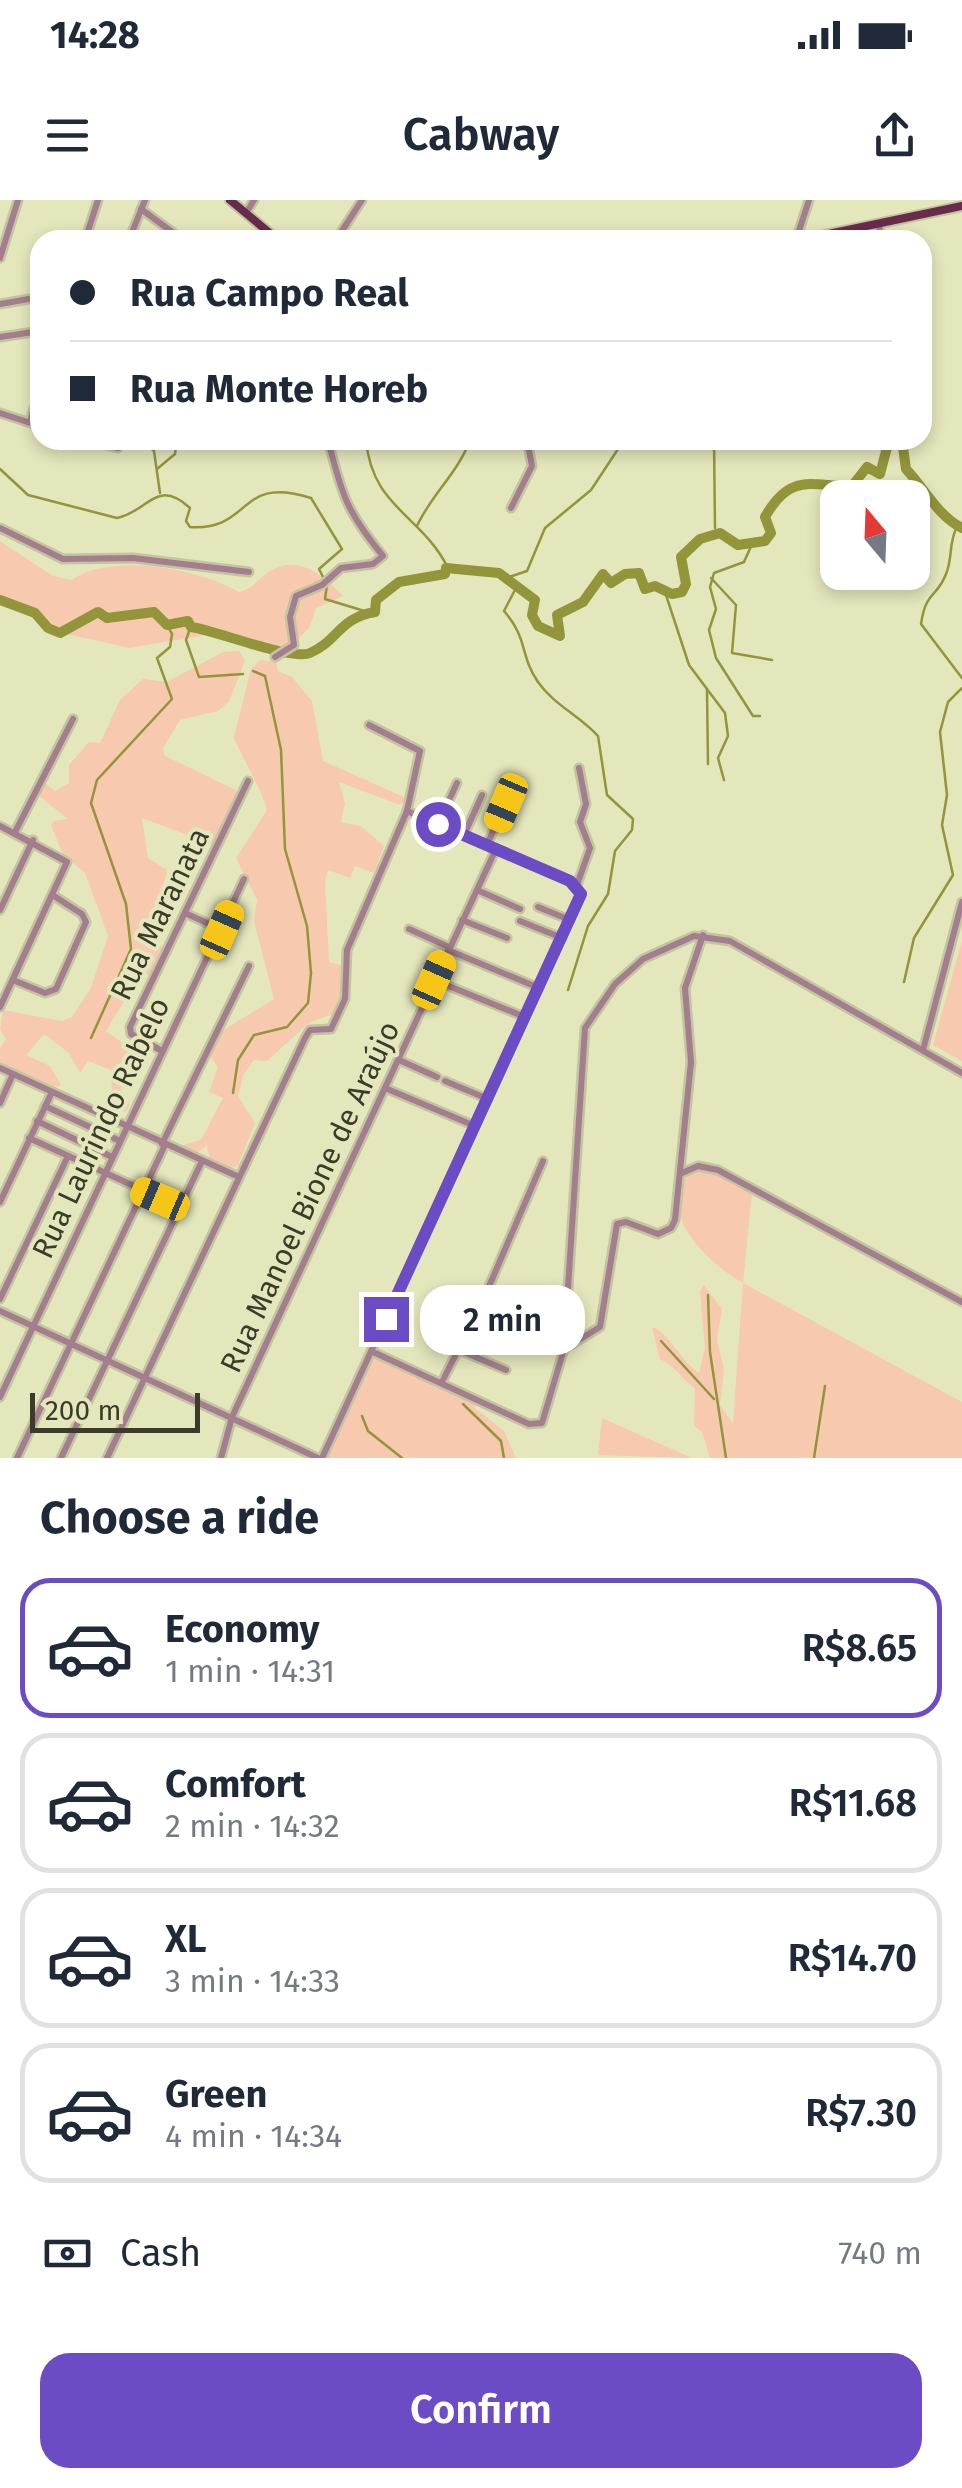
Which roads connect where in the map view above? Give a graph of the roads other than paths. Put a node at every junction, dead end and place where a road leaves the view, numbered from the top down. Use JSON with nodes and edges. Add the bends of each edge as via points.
{"nodes":[{"id":1,"x":18,"y":200,"type":"edge"},
{"id":2,"x":98,"y":200,"type":"edge"},
{"id":3,"x":145,"y":200,"type":"edge"},
{"id":4,"x":230,"y":200,"type":"edge"},
{"id":5,"x":254,"y":200,"type":"edge"},
{"id":6,"x":362,"y":200,"type":"edge"},
{"id":7,"x":809,"y":200,"type":"edge"},
{"id":8,"x":962,"y":206,"type":"edge"},
{"id":9,"x":141,"y":209,"type":"junction"},
{"id":10,"x":246,"y":212,"type":"junction"},
{"id":11,"x":879,"y":224,"type":"junction"},
{"id":12,"x":89,"y":230,"type":"edge"},
{"id":13,"x":134,"y":230,"type":"edge"},
{"id":14,"x":169,"y":230,"type":"edge"},
{"id":15,"x":267,"y":230,"type":"edge"},
{"id":16,"x":342,"y":230,"type":"edge"},
{"id":17,"x":801,"y":230,"type":"edge"},
{"id":18,"x":849,"y":230,"type":"edge"},
{"id":19,"x":880,"y":230,"type":"edge"},
{"id":20,"x":0,"y":258,"type":"edge"},
{"id":21,"x":30,"y":299,"type":"edge"},
{"id":22,"x":0,"y":304,"type":"edge"},
{"id":23,"x":30,"y":332,"type":"edge"},
{"id":24,"x":0,"y":337,"type":"edge"},
{"id":25,"x":0,"y":412,"type":"edge"},
{"id":26,"x":30,"y":422,"type":"edge"},
{"id":27,"x":330,"y":450,"type":"edge"},
{"id":28,"x":529,"y":450,"type":"edge"},
{"id":29,"x":511,"y":508,"type":"dead end"},
{"id":30,"x":0,"y":528,"type":"edge"},
{"id":31,"x":249,"y":572,"type":"dead end"},
{"id":32,"x":276,"y":657,"type":"dead end"},
{"id":33,"x":73,"y":719,"type":"dead end"},
{"id":34,"x":370,"y":725,"type":"dead end"},
{"id":35,"x":579,"y":768,"type":"dead end"},
{"id":36,"x":248,"y":782,"type":"dead end"},
{"id":37,"x":457,"y":782,"type":"dead end"},
{"id":38,"x":482,"y":795,"type":"dead end"},
{"id":39,"x":506,"y":803,"type":"dead end"},
{"id":40,"x":407,"y":811,"type":"junction"},
{"id":41,"x":438,"y":824,"type":"junction"},
{"id":42,"x":0,"y":826,"type":"edge"},
{"id":43,"x":16,"y":832,"type":"junction"},
{"id":44,"x":464,"y":835,"type":"junction"},
{"id":45,"x":32,"y":840,"type":"junction"},
{"id":46,"x":487,"y":845,"type":"junction"},
{"id":47,"x":496,"y":849,"type":"junction"},
{"id":48,"x":244,"y":879,"type":"dead end"},
{"id":49,"x":579,"y":888,"type":"junction"},
{"id":50,"x":476,"y":890,"type":"junction"},
{"id":51,"x":54,"y":896,"type":"junction"},
{"id":52,"x":962,"y":902,"type":"edge"},
{"id":53,"x":538,"y":907,"type":"dead end"},
{"id":54,"x":520,"y":909,"type":"dead end"},
{"id":55,"x":0,"y":910,"type":"edge"},
{"id":56,"x":185,"y":913,"type":"junction"},
{"id":57,"x":462,"y":920,"type":"junction"},
{"id":58,"x":570,"y":920,"type":"junction"},
{"id":59,"x":520,"y":922,"type":"dead end"},
{"id":60,"x":409,"y":929,"type":"dead end"},
{"id":61,"x":222,"y":930,"type":"junction"},
{"id":62,"x":703,"y":935,"type":"junction"},
{"id":63,"x":507,"y":938,"type":"dead end"},
{"id":64,"x":562,"y":938,"type":"junction"},
{"id":65,"x":449,"y":948,"type":"junction"},
{"id":66,"x":249,"y":966,"type":"dead end"},
{"id":67,"x":13,"y":980,"type":"junction"},
{"id":68,"x":434,"y":980,"type":"junction"},
{"id":69,"x":539,"y":988,"type":"junction"},
{"id":70,"x":0,"y":1007,"type":"edge"},
{"id":71,"x":525,"y":1017,"type":"junction"},
{"id":72,"x":923,"y":1050,"type":"junction"},
{"id":73,"x":162,"y":1051,"type":"junction"},
{"id":74,"x":398,"y":1060,"type":"junction"},
{"id":75,"x":0,"y":1068,"type":"edge"},
{"id":76,"x":14,"y":1074,"type":"junction"},
{"id":77,"x":962,"y":1074,"type":"edge"},
{"id":78,"x":385,"y":1088,"type":"junction"},
{"id":79,"x":52,"y":1092,"type":"junction"},
{"id":80,"x":488,"y":1098,"type":"junction"},
{"id":81,"x":0,"y":1103,"type":"edge"},
{"id":82,"x":45,"y":1106,"type":"junction"},
{"id":83,"x":37,"y":1121,"type":"junction"},
{"id":84,"x":475,"y":1126,"type":"junction"},
{"id":85,"x":125,"y":1128,"type":"junction"},
{"id":86,"x":29,"y":1138,"type":"junction"},
{"id":87,"x":120,"y":1141,"type":"junction"},
{"id":88,"x":164,"y":1145,"type":"junction"},
{"id":89,"x":68,"y":1156,"type":"junction"},
{"id":90,"x":112,"y":1157,"type":"junction"},
{"id":91,"x":202,"y":1161,"type":"junction"},
{"id":92,"x":543,"y":1161,"type":"dead end"},
{"id":93,"x":106,"y":1172,"type":"junction"},
{"id":94,"x":682,"y":1174,"type":"junction"},
{"id":95,"x":239,"y":1178,"type":"junction"},
{"id":96,"x":141,"y":1191,"type":"junction"},
{"id":97,"x":0,"y":1202,"type":"edge"},
{"id":98,"x":180,"y":1207,"type":"junction"},
{"id":99,"x":0,"y":1300,"type":"edge"},
{"id":100,"x":962,"y":1302,"type":"edge"},
{"id":101,"x":0,"y":1312,"type":"edge"},
{"id":102,"x":32,"y":1327,"type":"junction"},
{"id":103,"x":69,"y":1344,"type":"junction"},
{"id":104,"x":564,"y":1349,"type":"junction"},
{"id":105,"x":459,"y":1350,"type":"junction"},
{"id":106,"x":371,"y":1351,"type":"junction"},
{"id":107,"x":106,"y":1362,"type":"junction"},
{"id":108,"x":506,"y":1370,"type":"dead end"},
{"id":109,"x":143,"y":1379,"type":"junction"},
{"id":110,"x":442,"y":1382,"type":"junction"},
{"id":111,"x":0,"y":1397,"type":"edge"},
{"id":112,"x":232,"y":1418,"type":"junction"},
{"id":113,"x":317,"y":1457,"type":"edge"},
{"id":114,"x":17,"y":1458,"type":"edge"},
{"id":115,"x":61,"y":1458,"type":"edge"},
{"id":116,"x":108,"y":1458,"type":"edge"},
{"id":117,"x":221,"y":1458,"type":"edge"}],
"edges":[{"from":1,"to":20,"type":"street"},
{"from":2,"to":12,"type":"street"},
{"from":3,"to":9,"type":"street"},
{"from":4,"to":10,"type":"main road"},
{"from":5,"to":10,"type":"street"},
{"from":6,"to":16,"type":"street"},
{"from":7,"to":17,"type":"street"},
{"from":8,"to":11,"type":"main road"},
{"from":9,"to":13,"type":"street"},
{"from":9,"to":14,"type":"street"},
{"from":10,"to":15,"type":"main road"},
{"from":11,"to":18,"type":"main road"},
{"from":11,"to":19,"type":"street"},
{"from":21,"to":22,"type":"street"},
{"from":23,"to":24,"type":"street"},
{"from":25,"to":26,"type":"street"},
{"from":27,"to":32,"type":"street","via":[[350,515],[383,556],[373,564],[345,566],[296,596],[290,650]]},
{"from":28,"to":29,"type":"street","via":[[532,466]]},
{"from":30,"to":31,"type":"street","via":[[64,559],[164,560]]},
{"from":33,"to":43,"type":"street"},
{"from":34,"to":40,"type":"street","via":[[420,751]]},
{"from":35,"to":49,"type":"street","via":[[586,804],[580,822],[590,848]]},
{"from":36,"to":56,"type":"street","name":"Rua Maranata"},
{"from":37,"to":41,"type":"street"},
{"from":38,"to":44,"type":"street"},
{"from":39,"to":46,"type":"street"},
{"from":40,"to":41,"type":"street"},
{"from":40,"to":95,"type":"street","via":[[346,950],[348,984],[338,1020],[328,1031],[308,1032]]},
{"from":41,"to":44,"type":"street"},
{"from":42,"to":43,"type":"street"},
{"from":43,"to":45,"type":"street"},
{"from":44,"to":46,"type":"street"},
{"from":45,"to":51,"type":"street","via":[[67,860]]},
{"from":45,"to":55,"type":"street"},
{"from":46,"to":47,"type":"street"},
{"from":47,"to":49,"type":"street"},
{"from":47,"to":50,"type":"street","name":"Rua Manoel Bione de Araújo"},
{"from":48,"to":61,"type":"street","name":"Rua Laurindo Rabelo"},
{"from":49,"to":58,"type":"street"},
{"from":50,"to":54,"type":"street"},
{"from":50,"to":57,"type":"street","name":"Rua Manoel Bione de Araújo"},
{"from":51,"to":67,"type":"street"},
{"from":51,"to":67,"type":"street","via":[[86,922],[56,989],[45,993]]},
{"from":52,"to":72,"type":"street"},
{"from":53,"to":58,"type":"street"},
{"from":56,"to":61,"type":"street"},
{"from":56,"to":73,"type":"street","name":"Rua Maranata","via":[[129,1030]]},
{"from":57,"to":63,"type":"street"},
{"from":57,"to":65,"type":"street","name":"Rua Manoel Bione de Araújo"},
{"from":58,"to":64,"type":"street"},
{"from":59,"to":64,"type":"street"},
{"from":60,"to":65,"type":"street"},
{"from":61,"to":73,"type":"street","name":"Rua Laurindo Rabelo"},
{"from":62,"to":72,"type":"street","via":[[730,941]]},
{"from":62,"to":94,"type":"street","via":[[685,988],[691,1051]]},
{"from":62,"to":104,"type":"street","via":[[669,944],[634,966],[585,1028]]},
{"from":64,"to":69,"type":"street"},
{"from":65,"to":68,"type":"street","name":"Rua Manoel Bione de Araújo"},
{"from":65,"to":69,"type":"street"},
{"from":66,"to":88,"type":"street"},
{"from":67,"to":70,"type":"street"},
{"from":68,"to":71,"type":"street"},
{"from":68,"to":74,"type":"street","name":"Rua Manoel Bione de Araújo"},
{"from":69,"to":71,"type":"street"},
{"from":71,"to":80,"type":"street"},
{"from":72,"to":77,"type":"street"},
{"from":73,"to":85,"type":"street","name":"Rua Laurindo Rabelo"},
{"from":74,"to":78,"type":"street","name":"Rua Manoel Bione de Araújo"},
{"from":74,"to":80,"type":"street"},
{"from":75,"to":76,"type":"street"},
{"from":76,"to":79,"type":"street"},
{"from":76,"to":81,"type":"street"},
{"from":78,"to":84,"type":"street"},
{"from":78,"to":112,"type":"street","name":"Rua Manoel Bione de Araújo"},
{"from":79,"to":82,"type":"street"},
{"from":79,"to":85,"type":"street"},
{"from":80,"to":84,"type":"street"},
{"from":82,"to":83,"type":"street"},
{"from":82,"to":87,"type":"street"},
{"from":83,"to":86,"type":"street"},
{"from":83,"to":90,"type":"street"},
{"from":84,"to":106,"type":"street"},
{"from":85,"to":87,"type":"street","name":"Rua Laurindo Rabelo"},
{"from":85,"to":88,"type":"street"},
{"from":86,"to":89,"type":"street"},
{"from":86,"to":97,"type":"street"},
{"from":87,"to":90,"type":"street","name":"Rua Laurindo Rabelo"},
{"from":88,"to":91,"type":"street"},
{"from":88,"to":96,"type":"street"},
{"from":89,"to":93,"type":"street"},
{"from":89,"to":99,"type":"street"},
{"from":90,"to":93,"type":"street","name":"Rua Laurindo Rabelo"},
{"from":91,"to":95,"type":"street"},
{"from":91,"to":98,"type":"street"},
{"from":92,"to":105,"type":"street"},
{"from":93,"to":96,"type":"street"},
{"from":93,"to":102,"type":"street","name":"Rua Laurindo Rabelo"},
{"from":94,"to":100,"type":"street","via":[[698,1166],[718,1170]]},
{"from":94,"to":104,"type":"street","via":[[671,1228],[658,1234],[620,1222],[600,1326]]},
{"from":95,"to":109,"type":"street"},
{"from":96,"to":98,"type":"street"},
{"from":96,"to":103,"type":"street"},
{"from":98,"to":107,"type":"street"},
{"from":101,"to":102,"type":"street"},
{"from":102,"to":103,"type":"street"},
{"from":102,"to":111,"type":"street","name":"Rua Laurindo Rabelo"},
{"from":103,"to":107,"type":"street"},
{"from":103,"to":114,"type":"street"},
{"from":104,"to":110,"type":"street","via":[[540,1425]]},
{"from":105,"to":108,"type":"street"},
{"from":105,"to":110,"type":"street"},
{"from":106,"to":110,"type":"street"},
{"from":106,"to":113,"type":"street"},
{"from":107,"to":109,"type":"street"},
{"from":107,"to":115,"type":"street"},
{"from":109,"to":112,"type":"street"},
{"from":109,"to":116,"type":"street"},
{"from":112,"to":113,"type":"street"},
{"from":112,"to":117,"type":"street","name":"Rua Manoel Bione de Araújo"}]}
